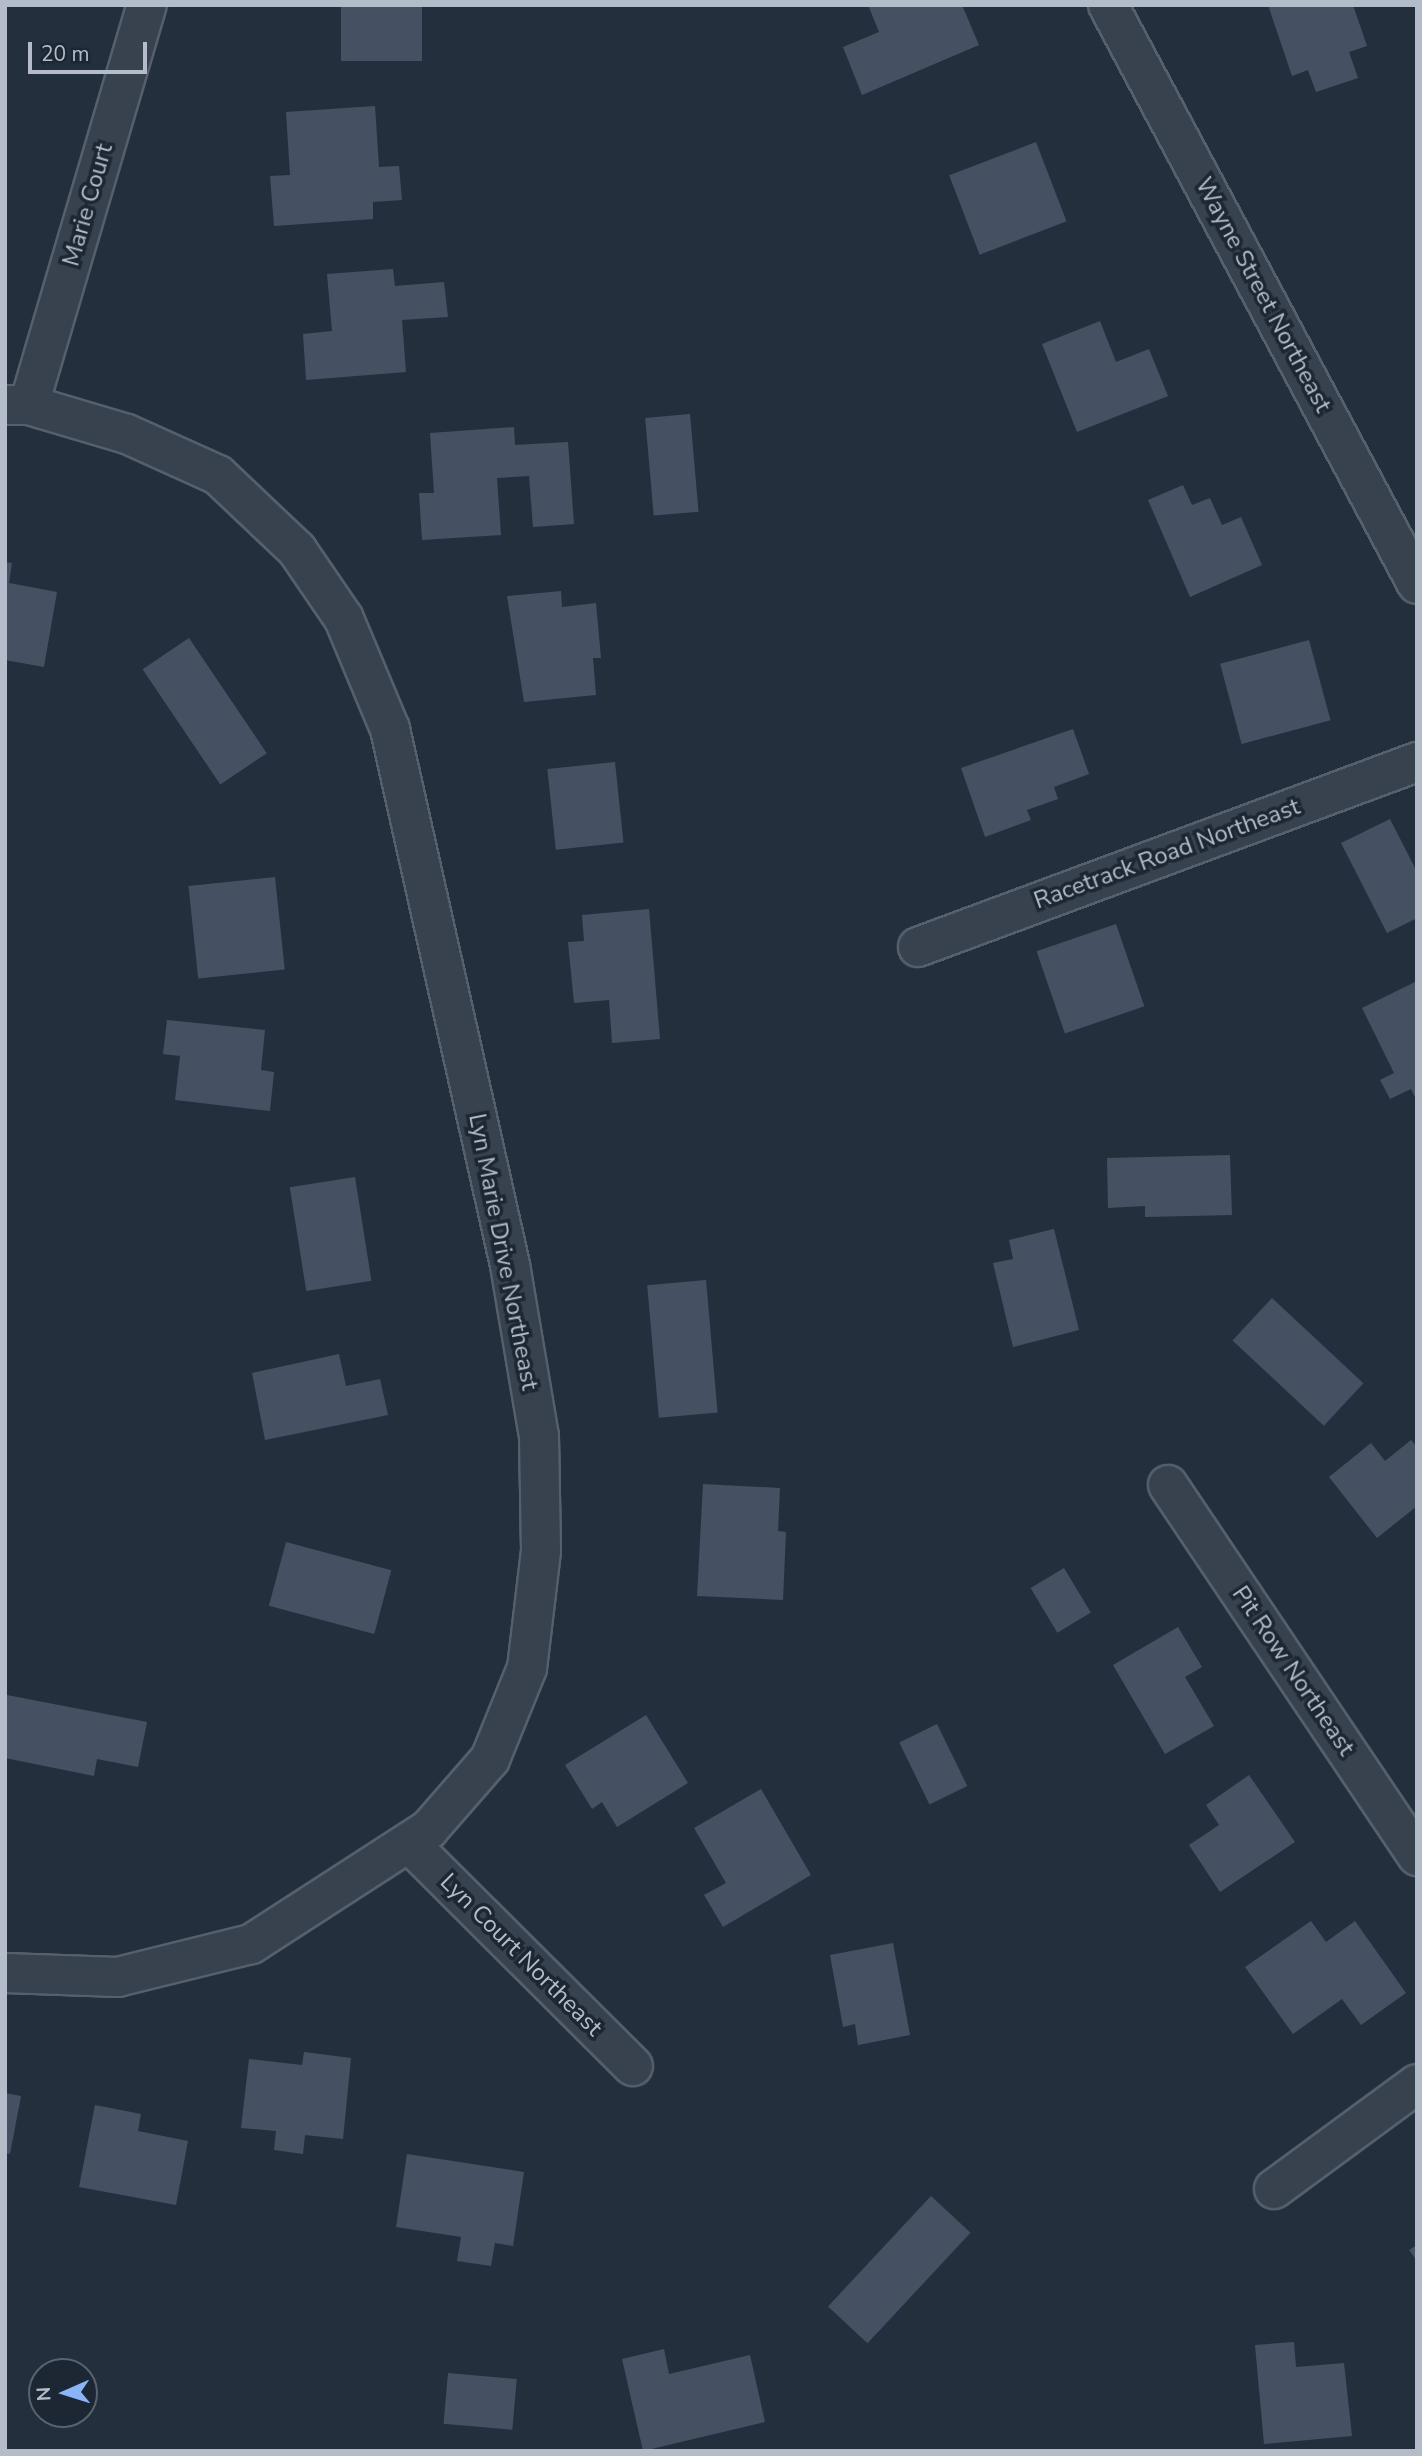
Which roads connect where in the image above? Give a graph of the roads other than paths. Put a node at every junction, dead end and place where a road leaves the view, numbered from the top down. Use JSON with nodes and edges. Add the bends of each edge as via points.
{"nodes":[{"id":1,"x":147,"y":5,"type":"edge"},
{"id":2,"x":1108,"y":5,"type":"edge"},
{"id":3,"x":17,"y":405,"type":"edge"},
{"id":4,"x":1417,"y":584,"type":"edge"},
{"id":5,"x":1417,"y":762,"type":"edge"},
{"id":6,"x":918,"y":947,"type":"dead end"},
{"id":7,"x":1168,"y":1485,"type":"dead end"},
{"id":8,"x":410,"y":1843,"type":"junction"},
{"id":9,"x":1417,"y":1856,"type":"edge"},
{"id":10,"x":5,"y":1972,"type":"edge"},
{"id":11,"x":633,"y":2066,"type":"dead end"},
{"id":12,"x":1417,"y":2084,"type":"edge"},
{"id":13,"x":1274,"y":2189,"type":"dead end"}],
"edges":[{"from":1,"to":3,"type":"street","name":"Marie Court"},
{"from":2,"to":4,"type":"street","name":"Wayne Street Northeast"},
{"from":3,"to":8,"type":"street","name":"Lyn Marie Drive Northeast","via":[[127,434],[218,475],[297,550],[344,619],[390,729],[510,1265],[539,1436],[541,1551],[527,1668],[490,1759]]},
{"from":5,"to":6,"type":"street","name":"Racetrack Road Northeast"},
{"from":7,"to":9,"type":"street","name":"Pit Row Northeast"},
{"from":8,"to":10,"type":"street","name":"Lyn Marie Drive Northeast","via":[[251,1944],[118,1977]]},
{"from":8,"to":11,"type":"street","name":"Lyn Court Northeast"},
{"from":12,"to":13,"type":"street"}]}
